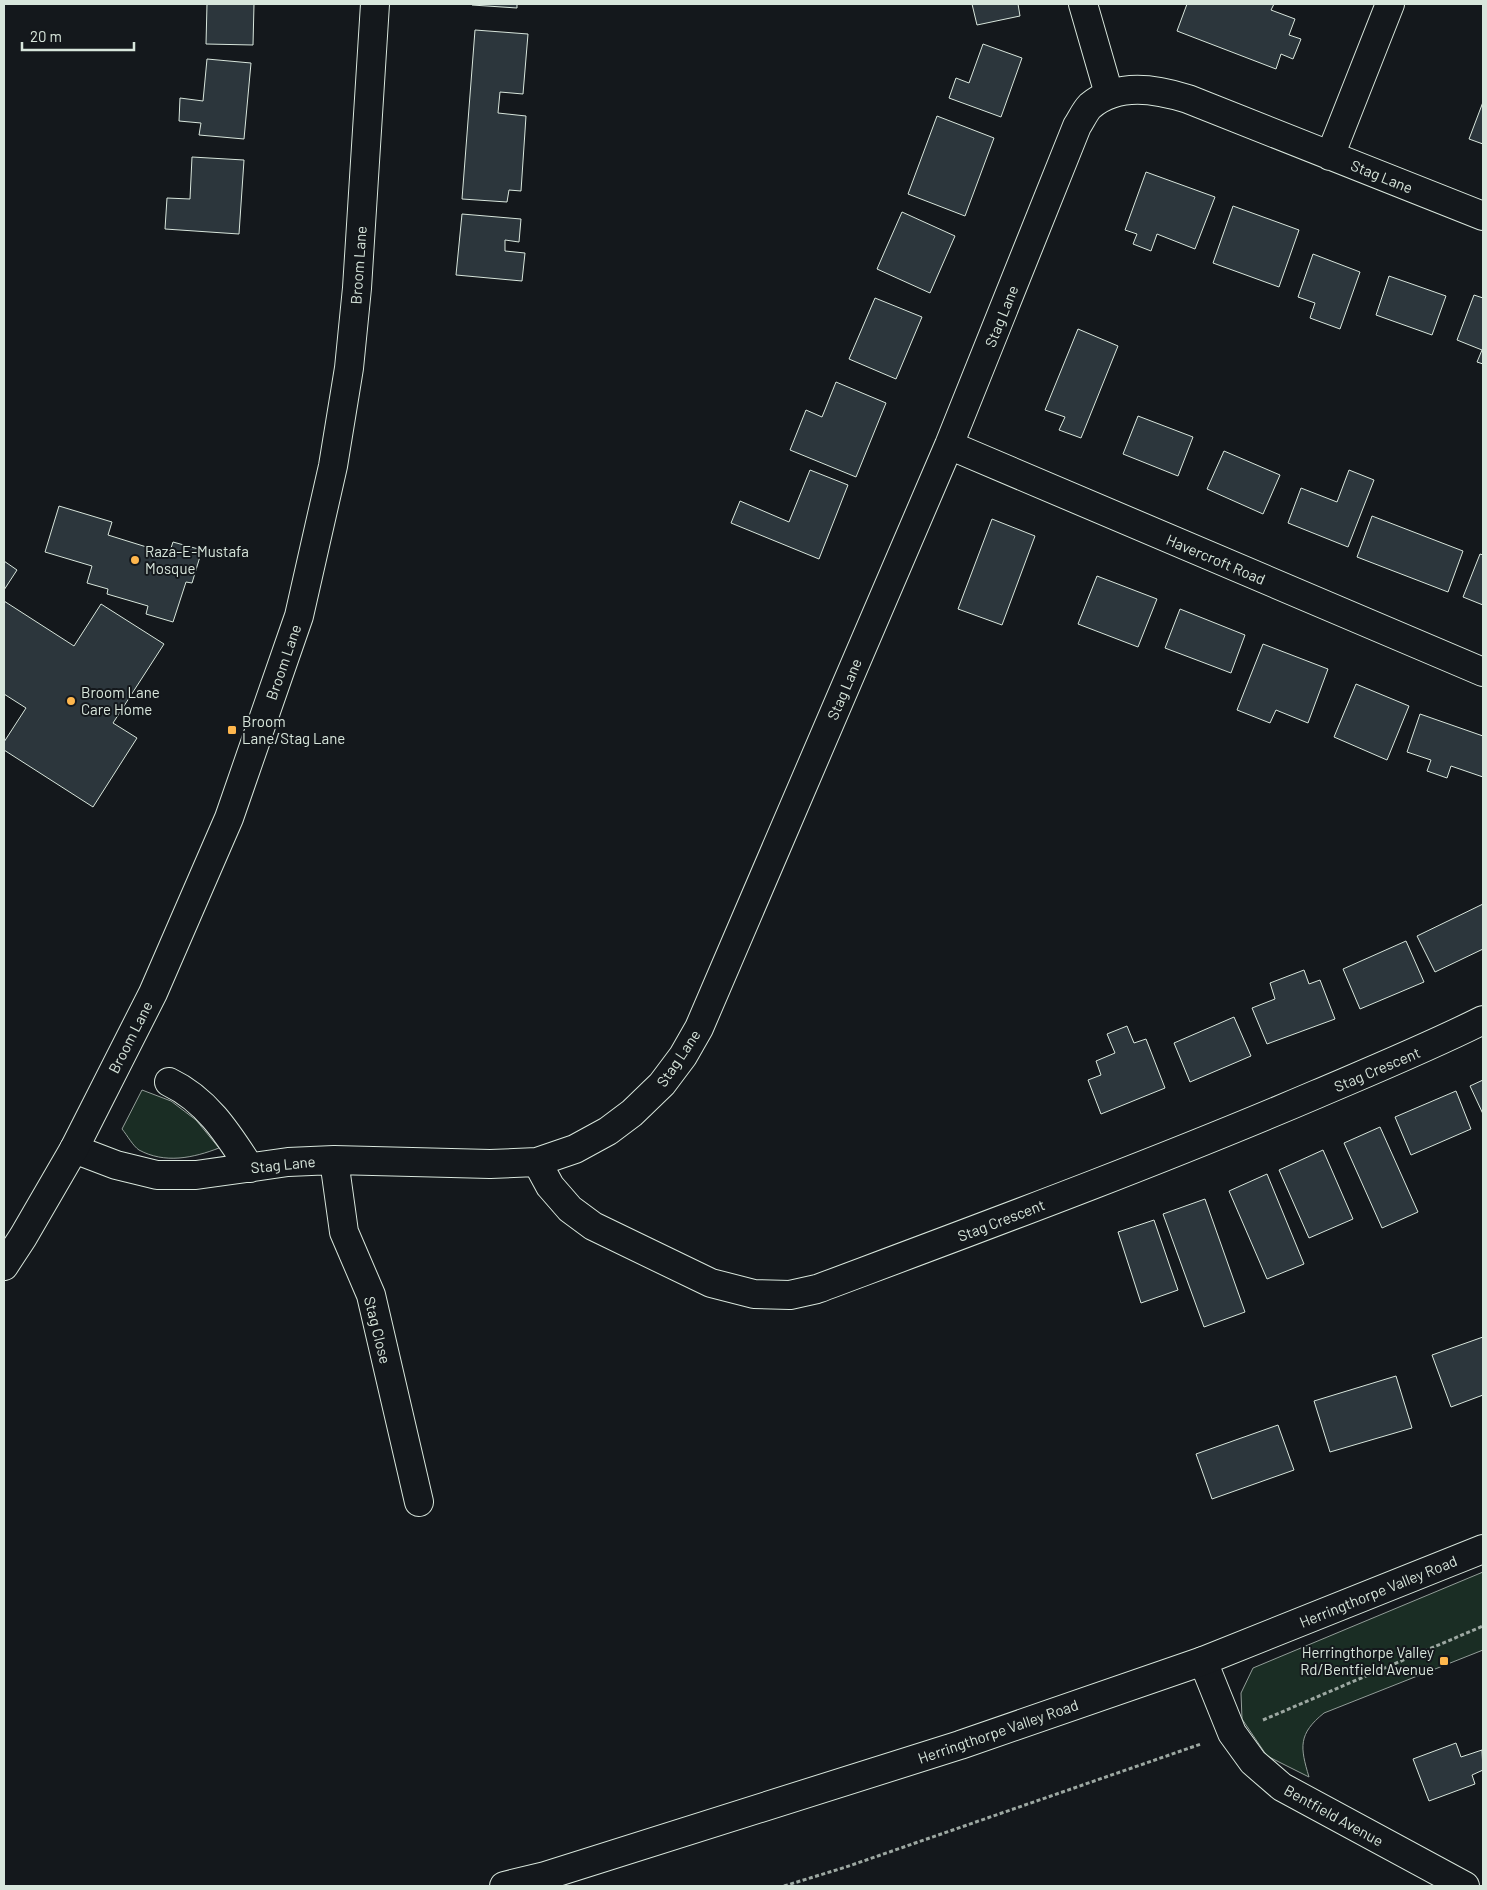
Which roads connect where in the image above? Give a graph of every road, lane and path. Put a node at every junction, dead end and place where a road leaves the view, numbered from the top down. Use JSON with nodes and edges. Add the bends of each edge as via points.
{"nodes":[{"id":1,"x":376,"y":4,"type":"edge"},
{"id":2,"x":1083,"y":4,"type":"edge"},
{"id":3,"x":1390,"y":4,"type":"edge"},
{"id":4,"x":1109,"y":94,"type":"junction"},
{"id":5,"x":1330,"y":156,"type":"junction"},
{"id":6,"x":1483,"y":216,"type":"edge"},
{"id":7,"x":948,"y":445,"type":"junction"},
{"id":8,"x":1483,"y":672,"type":"edge"},
{"id":9,"x":1483,"y":1020,"type":"edge"},
{"id":10,"x":169,"y":1082,"type":"dead end"},
{"id":11,"x":74,"y":1149,"type":"junction"},
{"id":12,"x":334,"y":1160,"type":"junction"},
{"id":13,"x":537,"y":1162,"type":"junction"},
{"id":14,"x":250,"y":1168,"type":"junction"},
{"id":15,"x":4,"y":1266,"type":"edge"},
{"id":16,"x":418,"y":1502,"type":"dead end"},
{"id":17,"x":1483,"y":1549,"type":"edge"},
{"id":18,"x":1483,"y":1626,"type":"edge"},
{"id":19,"x":1203,"y":1661,"type":"junction"},
{"id":20,"x":1232,"y":1733,"type":"junction"},
{"id":21,"x":504,"y":1886,"type":"edge"},
{"id":22,"x":784,"y":1886,"type":"edge"},
{"id":23,"x":1465,"y":1886,"type":"edge"}],
"edges":[{"from":1,"to":11,"type":"street","name":"Broom Lane","via":[[349,368],[333,466],[299,616],[229,818],[153,993]]},
{"from":2,"to":4,"type":"street"},
{"from":3,"to":5,"type":"street"},
{"from":4,"to":5,"type":"street","name":"Stag Lane","via":[[1132,89],[1188,99]]},
{"from":4,"to":7,"type":"street","name":"Stag Lane","via":[[1089,107],[1077,126]]},
{"from":5,"to":6,"type":"street","name":"Stag Lane"},
{"from":7,"to":8,"type":"street","name":"Havercroft Road"},
{"from":7,"to":13,"type":"street","name":"Stag Lane","via":[[695,1035],[683,1056],[662,1084],[608,1131],[575,1149]]},
{"from":9,"to":13,"type":"street","name":"Stag Crescent","via":[[1269,1115],[1096,1185],[817,1289],[790,1295],[754,1294],[711,1283],[594,1226],[570,1209],[550,1186]]},
{"from":10,"to":14,"type":"street","via":[[199,1100],[218,1120]]},
{"from":11,"to":14,"type":"street","name":"Stag Lane","via":[[157,1175]]},
{"from":11,"to":15,"type":"street","name":"Broom Lane"},
{"from":12,"to":13,"type":"street","name":"Stag Lane"},
{"from":12,"to":14,"type":"street","name":"Stag Lane"},
{"from":12,"to":16,"type":"street","name":"Stag Close","via":[[344,1232],[371,1295]]},
{"from":17,"to":19,"type":"street","name":"Herringthorpe Valley Road"},
{"from":18,"to":20,"type":"path"},
{"from":19,"to":20,"type":"street","name":"Bentfield Avenue"},
{"from":19,"to":21,"type":"street","name":"Herringthorpe Valley Road","via":[[960,1745],[545,1876]]},
{"from":20,"to":22,"type":"path"},
{"from":20,"to":23,"type":"street","name":"Bentfield Avenue","via":[[1253,1762],[1282,1787]]}]}
